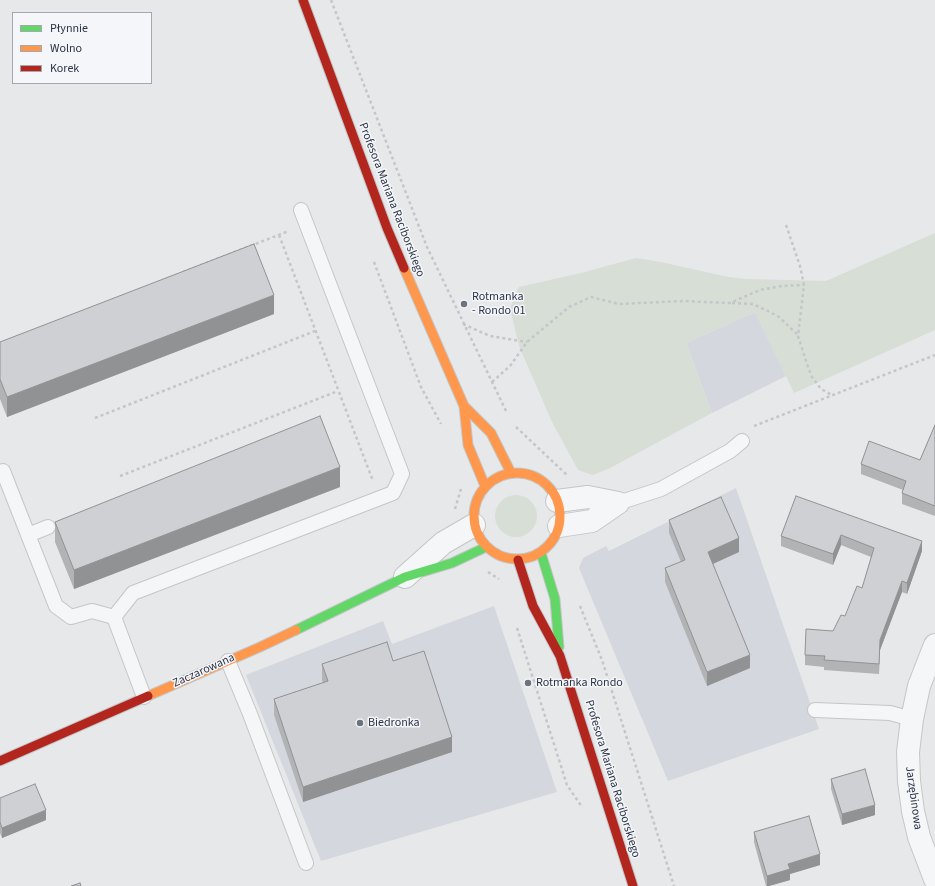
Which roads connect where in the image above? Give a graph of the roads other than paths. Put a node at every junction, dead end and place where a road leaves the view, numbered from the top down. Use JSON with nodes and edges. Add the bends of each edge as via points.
{"nodes":[{"id":1,"x":303,"y":0,"type":"edge"},
{"id":2,"x":301,"y":210,"type":"dead end"},
{"id":3,"x":464,"y":406,"type":"junction"},
{"id":4,"x":742,"y":441,"type":"dead end"},
{"id":5,"x":3,"y":471,"type":"dead end"},
{"id":6,"x":511,"y":473,"type":"junction"},
{"id":7,"x":485,"y":486,"type":"junction"},
{"id":8,"x":557,"y":501,"type":"junction"},
{"id":9,"x":618,"y":502,"type":"junction"},
{"id":10,"x":474,"y":525,"type":"junction"},
{"id":11,"x":559,"y":526,"type":"junction"},
{"id":12,"x":48,"y":527,"type":"dead end"},
{"id":13,"x":28,"y":535,"type":"junction"},
{"id":14,"x":486,"y":547,"type":"junction"},
{"id":15,"x":541,"y":552,"type":"junction"},
{"id":16,"x":518,"y":560,"type":"junction"},
{"id":17,"x":405,"y":577,"type":"junction"},
{"id":18,"x":114,"y":617,"type":"junction"},
{"id":19,"x":935,"y":645,"type":"edge"},
{"id":20,"x":560,"y":656,"type":"junction"},
{"id":21,"x":228,"y":661,"type":"junction"},
{"id":22,"x":144,"y":697,"type":"junction"},
{"id":23,"x":815,"y":710,"type":"dead end"},
{"id":24,"x":912,"y":719,"type":"junction"},
{"id":25,"x":0,"y":761,"type":"edge"},
{"id":26,"x":306,"y":863,"type":"dead end"},
{"id":27,"x":935,"y":879,"type":"edge"},
{"id":28,"x":633,"y":886,"type":"edge"}],
"edges":[{"from":1,"to":3,"type":"main road","name":"Profesora Mariana Raciborskiego","via":[[388,228]]},
{"from":2,"to":18,"type":"lane","via":[[402,474],[393,493],[133,593]]},
{"from":3,"to":6,"type":"main road","name":"Profesora Mariana Raciborskiego","via":[[491,433]]},
{"from":3,"to":7,"type":"main road","name":"Profesora Mariana Raciborskiego","via":[[468,445]]},
{"from":4,"to":9,"type":"lane","via":[[730,451],[662,489]]},
{"from":5,"to":13,"type":"lane"},
{"from":6,"to":7,"type":"main road","via":[[497,477]]},
{"from":6,"to":8,"type":"main road","via":[[526,473],[539,479],[550,488]]},
{"from":7,"to":10,"type":"main road","via":[[477,497],[473,511]]},
{"from":8,"to":9,"type":"street","via":[[588,497]]},
{"from":8,"to":11,"type":"main road"},
{"from":9,"to":11,"type":"street","via":[[592,521]]},
{"from":10,"to":14,"type":"main road","via":[[478,537]]},
{"from":10,"to":17,"type":"street","name":"Zaczarowana","via":[[443,543]]},
{"from":11,"to":15,"type":"main road","via":[[549,545]]},
{"from":12,"to":13,"type":"lane"},
{"from":13,"to":18,"type":"lane","via":[[56,606],[71,617],[92,611]]},
{"from":14,"to":16,"type":"main road","via":[[495,555]]},
{"from":14,"to":17,"type":"main road","name":"Zaczarowana","via":[[452,563]]},
{"from":15,"to":16,"type":"main road","via":[[530,558]]},
{"from":15,"to":20,"type":"main road","name":"Profesora Mariana Raciborskiego","via":[[555,599]]},
{"from":16,"to":20,"type":"main road","name":"Profesora Mariana Raciborskiego","via":[[533,606]]},
{"from":17,"to":21,"type":"main road","name":"Zaczarowana"},
{"from":18,"to":22,"type":"lane"},
{"from":19,"to":24,"type":"street","name":"Jarzębinowa","via":[[919,686]]},
{"from":20,"to":28,"type":"main road","name":"Profesora Mariana Raciborskiego"},
{"from":21,"to":22,"type":"main road","name":"Zaczarowana"},
{"from":21,"to":26,"type":"lane"},
{"from":22,"to":25,"type":"main road","name":"Zaczarowana"},
{"from":23,"to":24,"type":"lane","via":[[890,713]]},
{"from":24,"to":27,"type":"street","name":"Jarzębinowa","via":[[908,752],[913,811],[919,838]]}]}
